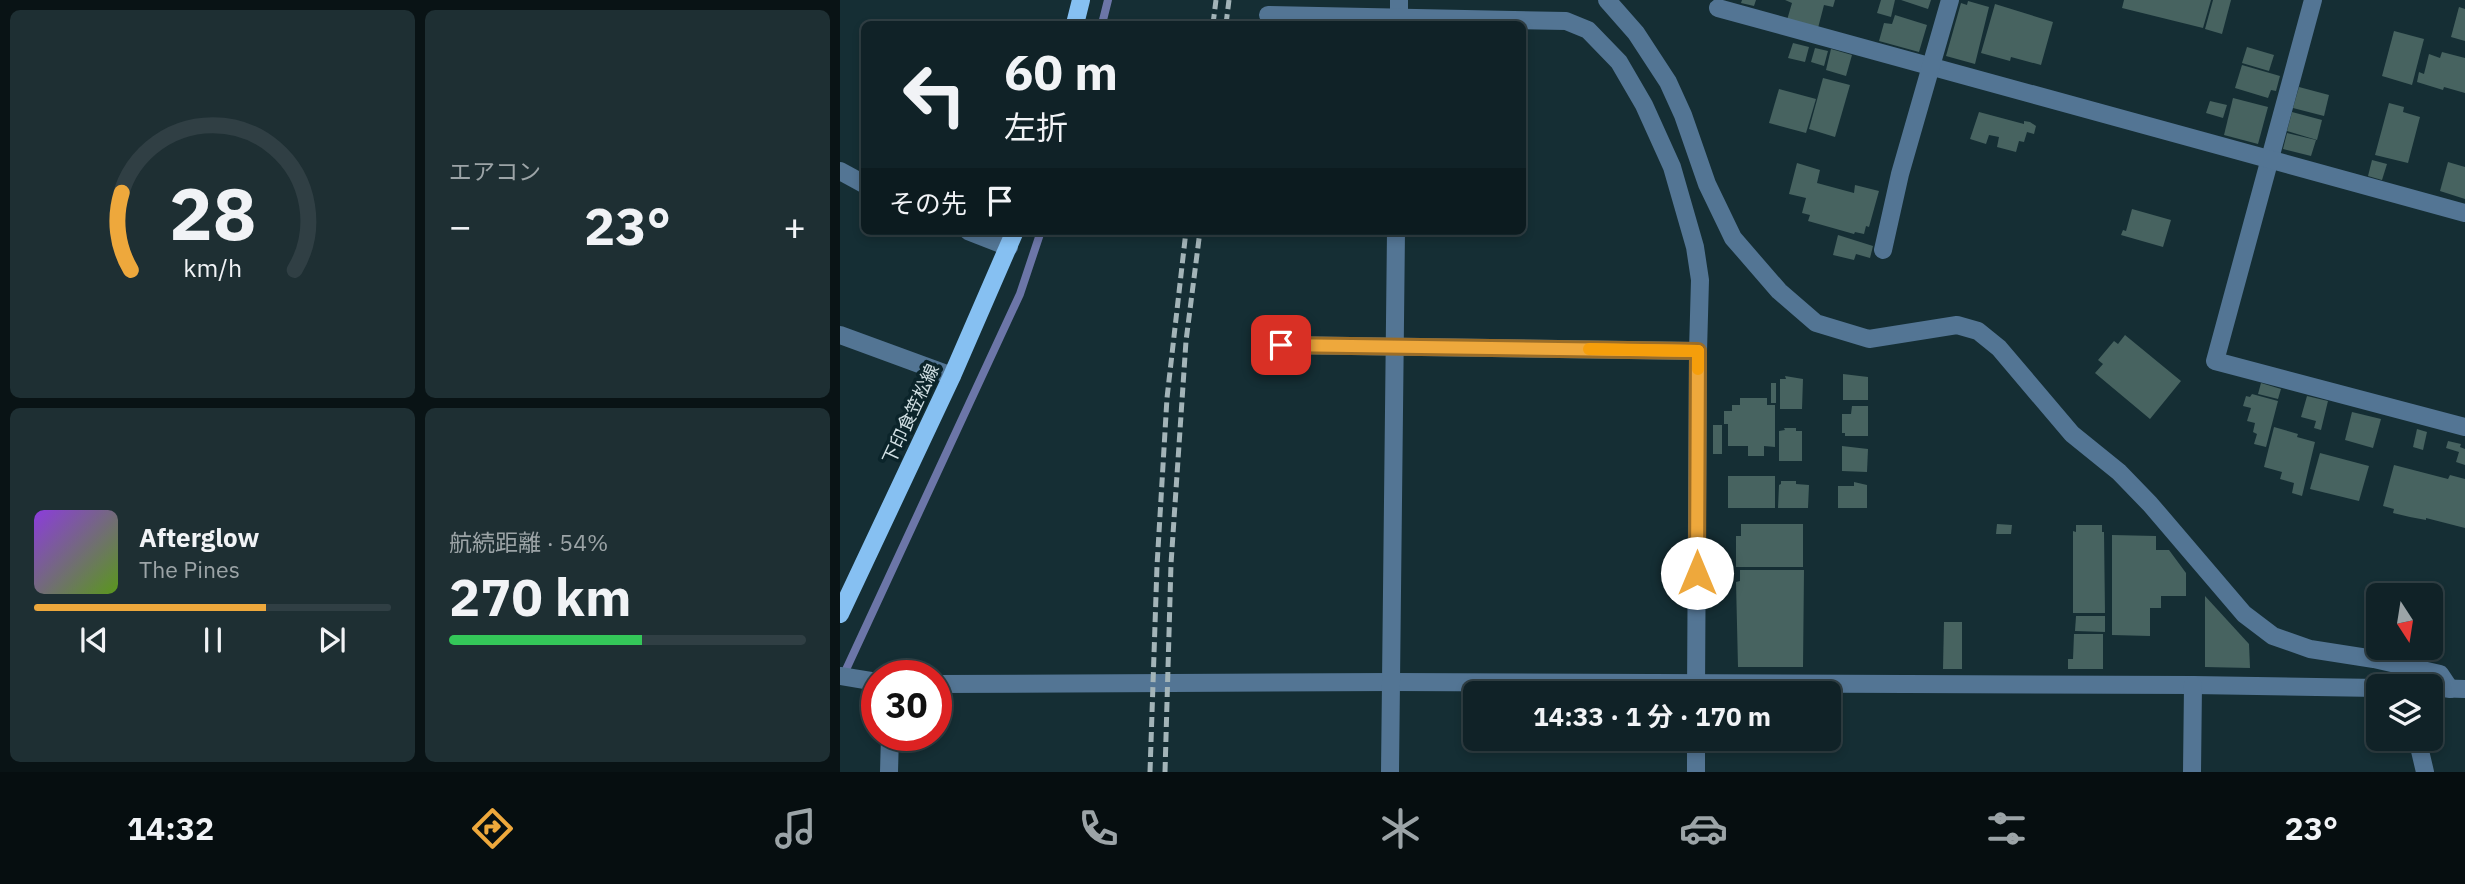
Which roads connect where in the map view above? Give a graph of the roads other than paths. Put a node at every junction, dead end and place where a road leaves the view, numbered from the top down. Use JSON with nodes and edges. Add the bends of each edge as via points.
{"nodes":[{"id":1,"x":1081,"y":0,"type":"edge"},
{"id":2,"x":1607,"y":0,"type":"edge"},
{"id":3,"x":1950,"y":0,"type":"edge"},
{"id":4,"x":2313,"y":0,"type":"edge"},
{"id":5,"x":1718,"y":8,"type":"dead end"},
{"id":6,"x":1399,"y":14,"type":"edge"},
{"id":7,"x":1268,"y":15,"type":"dead end"},
{"id":8,"x":1076,"y":21,"type":"edge"},
{"id":9,"x":1933,"y":66,"type":"junction"},
{"id":10,"x":2270,"y":159,"type":"junction"},
{"id":11,"x":840,"y":171,"type":"edge"},
{"id":12,"x":861,"y":182,"type":"edge"},
{"id":13,"x":2465,"y":212,"type":"edge"},
{"id":14,"x":990,"y":235,"type":"edge"},
{"id":15,"x":1396,"y":235,"type":"edge"},
{"id":16,"x":1012,"y":239,"type":"edge"},
{"id":17,"x":1883,"y":250,"type":"dead end"},
{"id":18,"x":840,"y":335,"type":"edge"},
{"id":19,"x":1281,"y":345,"type":"dead end"},
{"id":20,"x":1394,"y":345,"type":"junction"},
{"id":21,"x":1698,"y":351,"type":"junction"},
{"id":22,"x":952,"y":376,"type":"junction"},
{"id":23,"x":2465,"y":427,"type":"edge"},
{"id":24,"x":840,"y":614,"type":"edge"},
{"id":25,"x":840,"y":676,"type":"edge"},
{"id":26,"x":861,"y":679,"type":"edge"},
{"id":27,"x":1696,"y":681,"type":"edge"},
{"id":28,"x":1391,"y":682,"type":"junction"},
{"id":29,"x":952,"y":684,"type":"edge"},
{"id":30,"x":1463,"y":684,"type":"edge"},
{"id":31,"x":2193,"y":685,"type":"junction"},
{"id":32,"x":1841,"y":688,"type":"edge"},
{"id":33,"x":2366,"y":688,"type":"edge"},
{"id":34,"x":2458,"y":689,"type":"edge"},
{"id":35,"x":890,"y":751,"type":"edge"},
{"id":36,"x":1696,"y":751,"type":"edge"},
{"id":37,"x":2420,"y":751,"type":"edge"},
{"id":38,"x":889,"y":772,"type":"edge"},
{"id":39,"x":1391,"y":772,"type":"edge"},
{"id":40,"x":1696,"y":772,"type":"edge"},
{"id":41,"x":2192,"y":772,"type":"edge"},
{"id":42,"x":2425,"y":772,"type":"edge"}],
"edges":[{"from":1,"to":8,"type":"main road"},
{"from":2,"to":34,"type":"street","via":[[1636,33],[1668,82],[1733,238],[1779,291],[1816,324],[1869,339],[1957,326],[1978,331],[1999,348],[2072,434],[2150,504],[2244,614],[2273,636],[2310,649],[2440,674]]},
{"from":3,"to":9,"type":"street"},
{"from":4,"to":10,"type":"street"},
{"from":5,"to":9,"type":"street"},
{"from":6,"to":7,"type":"street"},
{"from":6,"to":21,"type":"street","via":[[1566,20],[1588,30],[1619,62],[1672,167],[1695,247],[1700,280]]},
{"from":9,"to":10,"type":"street"},
{"from":9,"to":17,"type":"street","via":[[1900,174]]},
{"from":10,"to":13,"type":"street"},
{"from":10,"to":23,"type":"street","via":[[2215,360]]},
{"from":11,"to":12,"type":"street"},
{"from":14,"to":16,"type":"street"},
{"from":15,"to":20,"type":"street"},
{"from":16,"to":22,"type":"main road","name":"下印食笠松線"},
{"from":18,"to":22,"type":"street"},
{"from":19,"to":20,"type":"street"},
{"from":20,"to":21,"type":"street"},
{"from":20,"to":28,"type":"street"},
{"from":21,"to":27,"type":"street"},
{"from":22,"to":24,"type":"main road","name":"下印食笠松線"},
{"from":25,"to":26,"type":"street"},
{"from":28,"to":29,"type":"street"},
{"from":28,"to":30,"type":"street"},
{"from":28,"to":39,"type":"street"},
{"from":31,"to":32,"type":"street"},
{"from":31,"to":33,"type":"street"},
{"from":31,"to":41,"type":"street"},
{"from":35,"to":38,"type":"street"},
{"from":36,"to":40,"type":"street"},
{"from":37,"to":42,"type":"street"}]}
